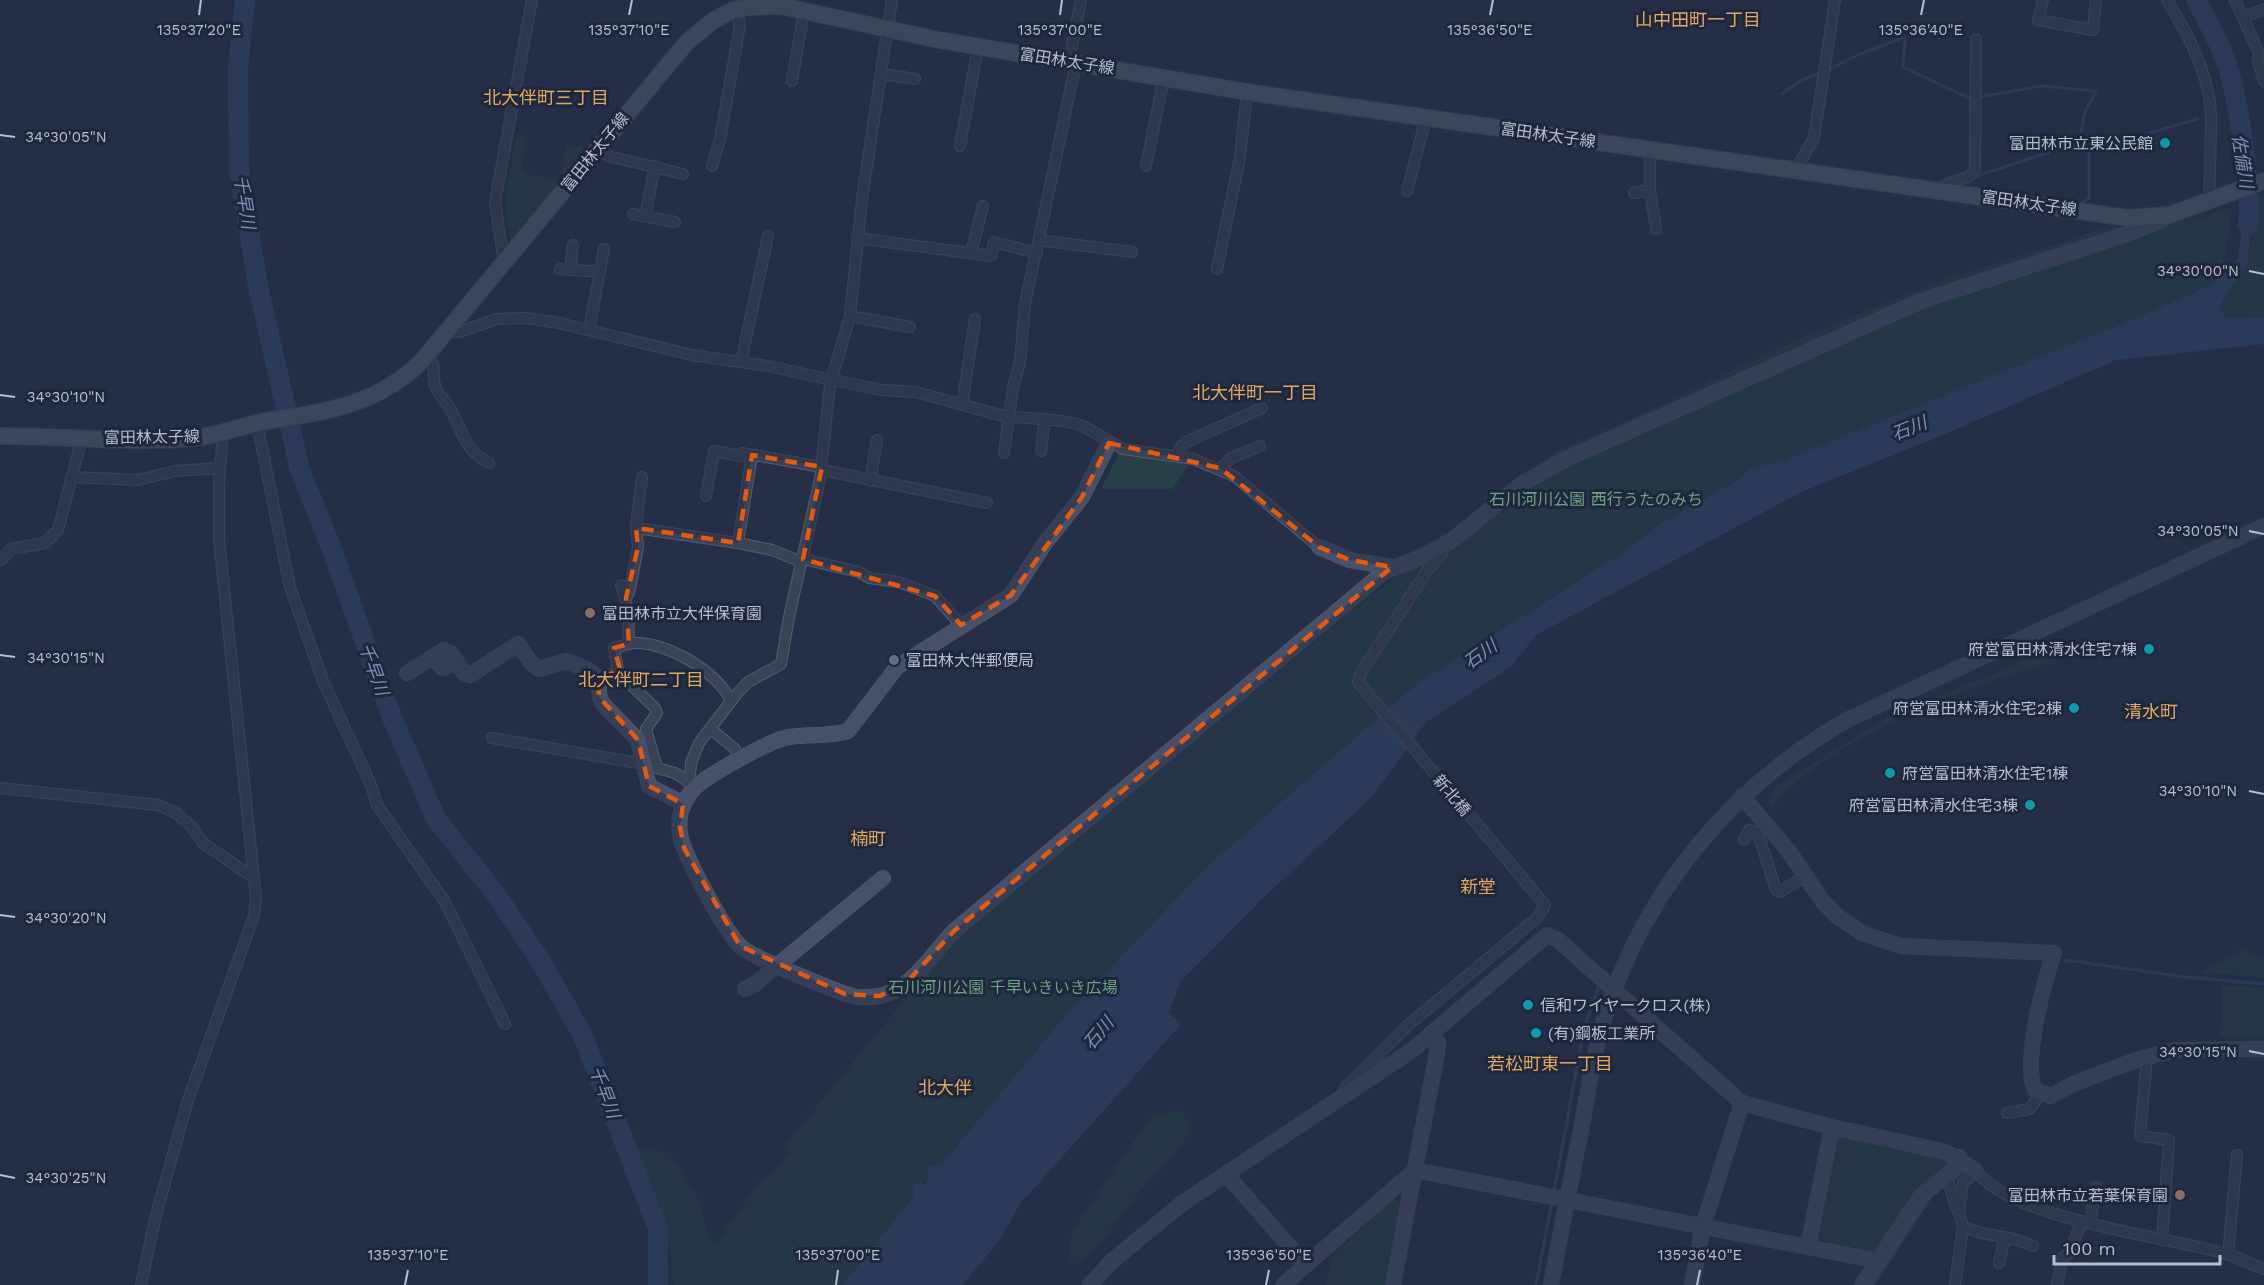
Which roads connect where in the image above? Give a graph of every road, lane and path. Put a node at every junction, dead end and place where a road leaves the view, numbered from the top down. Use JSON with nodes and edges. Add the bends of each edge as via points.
{"nodes":[{"id":1,"x":532,"y":0,"type":"edge"},
{"id":2,"x":892,"y":0,"type":"edge"},
{"id":3,"x":1081,"y":0,"type":"edge"},
{"id":4,"x":1835,"y":0,"type":"edge"},
{"id":5,"x":2043,"y":0,"type":"edge"},
{"id":6,"x":2096,"y":0,"type":"edge"},
{"id":7,"x":2167,"y":0,"type":"edge"},
{"id":8,"x":2235,"y":0,"type":"edge"},
{"id":9,"x":736,"y":9,"type":"junction"},
{"id":10,"x":2264,"y":9,"type":"edge"},
{"id":11,"x":804,"y":11,"type":"junction"},
{"id":12,"x":2244,"y":17,"type":"junction"},
{"id":13,"x":888,"y":30,"type":"junction"},
{"id":14,"x":1976,"y":39,"type":"dead end"},
{"id":15,"x":978,"y":46,"type":"junction"},
{"id":16,"x":1072,"y":62,"type":"junction"},
{"id":17,"x":882,"y":74,"type":"junction"},
{"id":18,"x":1164,"y":77,"type":"junction"},
{"id":19,"x":915,"y":79,"type":"dead end"},
{"id":20,"x":792,"y":81,"type":"dead end"},
{"id":21,"x":2264,"y":81,"type":"edge"},
{"id":22,"x":1247,"y":92,"type":"junction"},
{"id":23,"x":1426,"y":118,"type":"junction"},
{"id":24,"x":960,"y":146,"type":"dead end"},
{"id":25,"x":597,"y":150,"type":"junction"},
{"id":26,"x":1650,"y":150,"type":"junction"},
{"id":27,"x":712,"y":165,"type":"dead end"},
{"id":28,"x":655,"y":166,"type":"junction"},
{"id":29,"x":1146,"y":166,"type":"dead end"},
{"id":30,"x":1795,"y":171,"type":"junction"},
{"id":31,"x":683,"y":174,"type":"dead end"},
{"id":32,"x":2264,"y":181,"type":"edge"},
{"id":33,"x":1650,"y":190,"type":"junction"},
{"id":34,"x":1407,"y":191,"type":"dead end"},
{"id":35,"x":1944,"y":192,"type":"junction"},
{"id":36,"x":1634,"y":193,"type":"dead end"},
{"id":37,"x":2210,"y":201,"type":"junction"},
{"id":38,"x":983,"y":206,"type":"dead end"},
{"id":39,"x":2169,"y":215,"type":"junction"},
{"id":40,"x":675,"y":222,"type":"dead end"},
{"id":41,"x":1656,"y":229,"type":"dead end"},
{"id":42,"x":768,"y":236,"type":"dead end"},
{"id":43,"x":857,"y":238,"type":"junction"},
{"id":44,"x":1040,"y":240,"type":"junction"},
{"id":45,"x":573,"y":245,"type":"dead end"},
{"id":46,"x":604,"y":249,"type":"dead end"},
{"id":47,"x":1132,"y":252,"type":"dead end"},
{"id":48,"x":971,"y":253,"type":"junction"},
{"id":49,"x":1037,"y":253,"type":"junction"},
{"id":50,"x":504,"y":263,"type":"junction"},
{"id":51,"x":1217,"y":269,"type":"dead end"},
{"id":52,"x":600,"y":272,"type":"junction"},
{"id":53,"x":850,"y":316,"type":"junction"},
{"id":54,"x":975,"y":319,"type":"dead end"},
{"id":55,"x":910,"y":327,"type":"dead end"},
{"id":56,"x":590,"y":330,"type":"junction"},
{"id":57,"x":447,"y":332,"type":"junction"},
{"id":58,"x":428,"y":355,"type":"junction"},
{"id":59,"x":741,"y":362,"type":"junction"},
{"id":60,"x":832,"y":381,"type":"junction"},
{"id":61,"x":962,"y":405,"type":"junction"},
{"id":62,"x":1262,"y":408,"type":"dead end"},
{"id":63,"x":1010,"y":416,"type":"junction"},
{"id":64,"x":1045,"y":419,"type":"junction"},
{"id":65,"x":259,"y":422,"type":"junction"},
{"id":66,"x":224,"y":433,"type":"junction"},
{"id":67,"x":0,"y":436,"type":"edge"},
{"id":68,"x":82,"y":438,"type":"junction"},
{"id":69,"x":878,"y":440,"type":"dead end"},
{"id":70,"x":1109,"y":443,"type":"junction"},
{"id":71,"x":1260,"y":446,"type":"dead end"},
{"id":72,"x":1041,"y":451,"type":"dead end"},
{"id":73,"x":1004,"y":453,"type":"dead end"},
{"id":74,"x":752,"y":454,"type":"junction"},
{"id":75,"x":1178,"y":456,"type":"junction"},
{"id":76,"x":489,"y":463,"type":"dead end"},
{"id":77,"x":220,"y":468,"type":"junction"},
{"id":78,"x":1221,"y":468,"type":"junction"},
{"id":79,"x":822,"y":469,"type":"junction"},
{"id":80,"x":71,"y":477,"type":"junction"},
{"id":81,"x":642,"y":477,"type":"dead end"},
{"id":82,"x":870,"y":481,"type":"junction"},
{"id":83,"x":706,"y":496,"type":"dead end"},
{"id":84,"x":987,"y":503,"type":"dead end"},
{"id":85,"x":2264,"y":525,"type":"edge"},
{"id":86,"x":636,"y":528,"type":"junction"},
{"id":87,"x":738,"y":543,"type":"junction"},
{"id":88,"x":1445,"y":544,"type":"junction"},
{"id":89,"x":1319,"y":547,"type":"joint"},
{"id":90,"x":0,"y":561,"type":"edge"},
{"id":91,"x":802,"y":561,"type":"junction"},
{"id":92,"x":1392,"y":567,"type":"junction"},
{"id":93,"x":621,"y":585,"type":"dead end"},
{"id":94,"x":626,"y":598,"type":"junction"},
{"id":95,"x":961,"y":626,"type":"junction"},
{"id":96,"x":629,"y":644,"type":"junction"},
{"id":97,"x":407,"y":673,"type":"dead end"},
{"id":98,"x":619,"y":675,"type":"junction"},
{"id":99,"x":598,"y":680,"type":"junction"},
{"id":100,"x":731,"y":702,"type":"junction"},
{"id":101,"x":711,"y":729,"type":"junction"},
{"id":102,"x":492,"y":738,"type":"dead end"},
{"id":103,"x":740,"y":760,"type":"junction"},
{"id":104,"x":644,"y":764,"type":"junction"},
{"id":105,"x":690,"y":783,"type":"junction"},
{"id":106,"x":0,"y":788,"type":"edge"},
{"id":107,"x":1742,"y":796,"type":"junction"},
{"id":108,"x":684,"y":804,"type":"junction"},
{"id":109,"x":1744,"y":840,"type":"dead end"},
{"id":110,"x":1806,"y":876,"type":"junction"},
{"id":111,"x":254,"y":878,"type":"junction"},
{"id":112,"x":883,"y":878,"type":"dead end"},
{"id":113,"x":778,"y":965,"type":"junction"},
{"id":114,"x":745,"y":989,"type":"dead end"},
{"id":115,"x":1614,"y":990,"type":"junction"},
{"id":116,"x":505,"y":1024,"type":"dead end"},
{"id":117,"x":1431,"y":1033,"type":"junction"},
{"id":118,"x":2264,"y":1049,"type":"edge"},
{"id":119,"x":2147,"y":1056,"type":"junction"},
{"id":120,"x":2041,"y":1093,"type":"junction"},
{"id":121,"x":1348,"y":1094,"type":"junction"},
{"id":122,"x":1742,"y":1103,"type":"junction"},
{"id":123,"x":2007,"y":1113,"type":"dead end"},
{"id":124,"x":1832,"y":1127,"type":"junction"},
{"id":125,"x":2237,"y":1155,"type":"dead end"},
{"id":126,"x":1959,"y":1157,"type":"junction"},
{"id":127,"x":1414,"y":1170,"type":"junction"},
{"id":128,"x":1976,"y":1171,"type":"junction"},
{"id":129,"x":1226,"y":1174,"type":"junction"},
{"id":130,"x":1948,"y":1181,"type":"junction"},
{"id":131,"x":2096,"y":1187,"type":"dead end"},
{"id":132,"x":1567,"y":1199,"type":"junction"},
{"id":133,"x":1959,"y":1212,"type":"junction"},
{"id":134,"x":2086,"y":1222,"type":"junction"},
{"id":135,"x":1703,"y":1226,"type":"junction"},
{"id":136,"x":1963,"y":1227,"type":"junction"},
{"id":137,"x":2005,"y":1238,"type":"junction"},
{"id":138,"x":2162,"y":1240,"type":"junction"},
{"id":139,"x":1808,"y":1246,"type":"junction"},
{"id":140,"x":2033,"y":1246,"type":"dead end"},
{"id":141,"x":2228,"y":1255,"type":"junction"},
{"id":142,"x":1879,"y":1261,"type":"junction"},
{"id":143,"x":1999,"y":1263,"type":"dead end"},
{"id":144,"x":1306,"y":1265,"type":"junction"},
{"id":145,"x":2264,"y":1269,"type":"edge"},
{"id":146,"x":141,"y":1285,"type":"edge"},
{"id":147,"x":1090,"y":1285,"type":"edge"},
{"id":148,"x":1283,"y":1285,"type":"edge"},
{"id":149,"x":1393,"y":1285,"type":"edge"},
{"id":150,"x":1551,"y":1285,"type":"edge"},
{"id":151,"x":1692,"y":1285,"type":"edge"},
{"id":152,"x":1862,"y":1285,"type":"edge"},
{"id":153,"x":1955,"y":1285,"type":"edge"},
{"id":154,"x":2057,"y":1285,"type":"edge"}],
"edges":[{"from":1,"to":50,"type":"street","via":[[496,195]]},
{"from":2,"to":13,"type":"street"},
{"from":3,"to":16,"type":"street"},
{"from":4,"to":30,"type":"street","via":[[1814,138]]},
{"from":5,"to":6,"type":"street","via":[[2038,20],[2093,30]]},
{"from":7,"to":37,"type":"street","via":[[2206,87],[2212,116]]},
{"from":8,"to":12,"type":"street"},
{"from":9,"to":11,"type":"main road","name":"富田林太子線","via":[[771,6]]},
{"from":9,"to":25,"type":"main road","name":"富田林太子線","via":[[714,20],[687,42]]},
{"from":9,"to":27,"type":"street","via":[[740,25]]},
{"from":10,"to":12,"type":"street"},
{"from":11,"to":13,"type":"main road","name":"富田林太子線"},
{"from":11,"to":20,"type":"street"},
{"from":12,"to":21,"type":"street","via":[[2259,52]]},
{"from":13,"to":15,"type":"main road","name":"富田林太子線"},
{"from":13,"to":17,"type":"street"},
{"from":14,"to":35,"type":"street","via":[[1975,170],[1968,177],[1946,185]]},
{"from":15,"to":16,"type":"main road","name":"富田林太子線"},
{"from":15,"to":24,"type":"street"},
{"from":16,"to":18,"type":"main road","name":"富田林太子線"},
{"from":16,"to":44,"type":"street"},
{"from":17,"to":19,"type":"street"},
{"from":17,"to":43,"type":"street"},
{"from":18,"to":22,"type":"main road","name":"富田林太子線"},
{"from":18,"to":29,"type":"street"},
{"from":22,"to":23,"type":"main road","name":"富田林太子線"},
{"from":22,"to":51,"type":"street","via":[[1240,157]]},
{"from":23,"to":26,"type":"main road","name":"富田林太子線"},
{"from":23,"to":34,"type":"street"},
{"from":25,"to":28,"type":"street"},
{"from":25,"to":50,"type":"main road","name":"富田林太子線"},
{"from":26,"to":30,"type":"main road","name":"富田林太子線"},
{"from":26,"to":33,"type":"street"},
{"from":28,"to":31,"type":"street"},
{"from":28,"to":40,"type":"street","via":[[639,215]]},
{"from":30,"to":35,"type":"main road","name":"富田林太子線"},
{"from":32,"to":37,"type":"main road","name":"富田林太子線"},
{"from":33,"to":36,"type":"street"},
{"from":33,"to":41,"type":"street"},
{"from":35,"to":39,"type":"main road","name":"富田林太子線","via":[[2128,218]]},
{"from":37,"to":39,"type":"main road","name":"富田林太子線"},
{"from":38,"to":48,"type":"street"},
{"from":39,"to":88,"type":"street","via":[[2133,232],[1920,301],[1564,460],[1523,483]]},
{"from":42,"to":59,"type":"street"},
{"from":43,"to":48,"type":"street"},
{"from":43,"to":53,"type":"street"},
{"from":44,"to":47,"type":"street"},
{"from":44,"to":49,"type":"street"},
{"from":45,"to":52,"type":"street","via":[[565,270]]},
{"from":46,"to":52,"type":"street"},
{"from":48,"to":49,"type":"street","via":[[991,256],[994,242]]},
{"from":49,"to":63,"type":"street","via":[[1025,304]]},
{"from":50,"to":57,"type":"main road","name":"富田林太子線"},
{"from":52,"to":56,"type":"street"},
{"from":53,"to":55,"type":"street"},
{"from":53,"to":60,"type":"street"},
{"from":54,"to":61,"type":"street"},
{"from":56,"to":57,"type":"street","via":[[517,318],[483,321],[459,332]]},
{"from":56,"to":59,"type":"street","via":[[692,355]]},
{"from":57,"to":58,"type":"main road","name":"富田林太子線"},
{"from":58,"to":65,"type":"main road","name":"富田林太子線","via":[[374,396],[340,409]]},
{"from":58,"to":76,"type":"street","via":[[435,363],[435,386],[463,439]]},
{"from":59,"to":60,"type":"street"},
{"from":60,"to":61,"type":"street","via":[[916,392]]},
{"from":60,"to":79,"type":"street"},
{"from":61,"to":63,"type":"street"},
{"from":62,"to":75,"type":"street","via":[[1186,442]]},
{"from":63,"to":64,"type":"street"},
{"from":63,"to":73,"type":"street"},
{"from":64,"to":70,"type":"street","via":[[1080,425]]},
{"from":64,"to":72,"type":"street"},
{"from":65,"to":66,"type":"main road","name":"富田林太子線"},
{"from":65,"to":116,"type":"street","via":[[290,587],[323,681],[371,785],[376,805],[445,902]]},
{"from":66,"to":68,"type":"main road","name":"富田林太子線","via":[[171,440]]},
{"from":66,"to":77,"type":"street"},
{"from":67,"to":68,"type":"main road","name":"富田林太子線"},
{"from":68,"to":80,"type":"street"},
{"from":69,"to":82,"type":"street"},
{"from":70,"to":75,"type":"street","via":[[1134,452]]},
{"from":70,"to":95,"type":"street","via":[[1082,497],[1011,595]]},
{"from":71,"to":78,"type":"street","via":[[1232,458]]},
{"from":74,"to":79,"type":"street"},
{"from":74,"to":83,"type":"street","via":[[714,451]]},
{"from":74,"to":87,"type":"street"},
{"from":75,"to":78,"type":"street"},
{"from":77,"to":80,"type":"street","via":[[175,471],[138,480]]},
{"from":77,"to":111,"type":"street","via":[[219,539]]},
{"from":78,"to":89,"type":"street"},
{"from":79,"to":82,"type":"street"},
{"from":79,"to":91,"type":"street"},
{"from":80,"to":90,"type":"street","via":[[58,530],[45,543],[11,549]]},
{"from":81,"to":86,"type":"street"},
{"from":82,"to":84,"type":"street"},
{"from":85,"to":107,"type":"street","via":[[1849,719],[1816,738]]},
{"from":86,"to":87,"type":"street"},
{"from":86,"to":94,"type":"street","via":[[639,547]]},
{"from":87,"to":91,"type":"street"},
{"from":88,"to":92,"type":"street"},
{"from":88,"to":121,"type":"street","name":"新北橋","via":[[1358,682],[1545,905],[1537,918],[1389,1042],[1345,1088]]},
{"from":89,"to":92,"type":"street","via":[[1350,560]]},
{"from":91,"to":95,"type":"street","via":[[899,582],[935,596]]},
{"from":91,"to":100,"type":"street","via":[[781,664],[748,682]]},
{"from":92,"to":113,"type":"street","via":[[954,931],[900,987],[880,996],[855,996]]},
{"from":93,"to":94,"type":"street"},
{"from":94,"to":96,"type":"street","via":[[631,626]]},
{"from":95,"to":103,"type":"street","via":[[893,671],[848,731],[783,738]]},
{"from":96,"to":98,"type":"street","via":[[614,648]]},
{"from":96,"to":100,"type":"street","via":[[648,645],[684,656],[727,693]]},
{"from":97,"to":99,"type":"street","via":[[444,650],[470,675],[518,644],[539,669],[566,661],[592,672]]},
{"from":98,"to":99,"type":"street","via":[[613,673]]},
{"from":98,"to":105,"type":"street","via":[[657,712],[646,729],[657,768]]},
{"from":99,"to":104,"type":"street","via":[[599,697],[638,740]]},
{"from":100,"to":101,"type":"street"},
{"from":101,"to":103,"type":"street","via":[[735,749]]},
{"from":101,"to":105,"type":"street","via":[[694,752]]},
{"from":102,"to":104,"type":"street"},
{"from":103,"to":105,"type":"street"},
{"from":104,"to":108,"type":"street","via":[[650,786]]},
{"from":105,"to":108,"type":"street"},
{"from":106,"to":111,"type":"street","via":[[158,805],[176,813],[203,843]]},
{"from":107,"to":110,"type":"street"},
{"from":107,"to":115,"type":"street","via":[[1714,823],[1673,877],[1630,952]]},
{"from":108,"to":113,"type":"street","via":[[681,838],[729,930],[747,952]]},
{"from":109,"to":110,"type":"street","via":[[1749,830],[1758,833],[1776,890],[1780,892]]},
{"from":110,"to":120,"type":"street","via":[[1838,917],[1864,934],[1886,942],[1901,946],[2054,953],[2039,1001],[2030,1074],[2035,1090]]},
{"from":111,"to":146,"type":"street","via":[[254,916],[188,1100]]},
{"from":112,"to":113,"type":"street"},
{"from":113,"to":114,"type":"street"},
{"from":115,"to":117,"type":"street","via":[[1558,940],[1547,935]]},
{"from":115,"to":122,"type":"street"},
{"from":115,"to":132,"type":"street","via":[[1598,1040]]},
{"from":117,"to":121,"type":"street"},
{"from":117,"to":127,"type":"street","via":[[1438,1042]]},
{"from":118,"to":119,"type":"street","via":[[2193,1048]]},
{"from":119,"to":120,"type":"street","via":[[2075,1083],[2057,1094]]},
{"from":119,"to":138,"type":"street","via":[[2140,1136],[2169,1140]]},
{"from":120,"to":123,"type":"street","via":[[2030,1109]]},
{"from":121,"to":129,"type":"street"},
{"from":122,"to":124,"type":"street"},
{"from":122,"to":135,"type":"street"},
{"from":124,"to":126,"type":"street"},
{"from":124,"to":139,"type":"street"},
{"from":125,"to":141,"type":"street"},
{"from":126,"to":128,"type":"street"},
{"from":126,"to":130,"type":"street"},
{"from":127,"to":132,"type":"street"},
{"from":127,"to":144,"type":"street"},
{"from":127,"to":149,"type":"street"},
{"from":128,"to":133,"type":"street","via":[[1963,1183]]},
{"from":128,"to":134,"type":"street","via":[[1986,1184],[2005,1195]]},
{"from":129,"to":144,"type":"street"},
{"from":129,"to":147,"type":"street","via":[[1180,1205],[1112,1261]]},
{"from":130,"to":133,"type":"street"},
{"from":130,"to":142,"type":"street","via":[[1922,1195]]},
{"from":131,"to":134,"type":"street"},
{"from":132,"to":135,"type":"street"},
{"from":132,"to":150,"type":"street"},
{"from":133,"to":136,"type":"street"},
{"from":134,"to":138,"type":"street"},
{"from":134,"to":154,"type":"street","via":[[2070,1252],[2063,1257]]},
{"from":135,"to":139,"type":"street"},
{"from":135,"to":151,"type":"street"},
{"from":136,"to":137,"type":"street"},
{"from":136,"to":153,"type":"street"},
{"from":137,"to":140,"type":"street","via":[[2016,1238]]},
{"from":137,"to":143,"type":"street"},
{"from":138,"to":141,"type":"street"},
{"from":139,"to":142,"type":"street"},
{"from":141,"to":145,"type":"street"},
{"from":142,"to":152,"type":"street"},
{"from":144,"to":148,"type":"street"}]}
